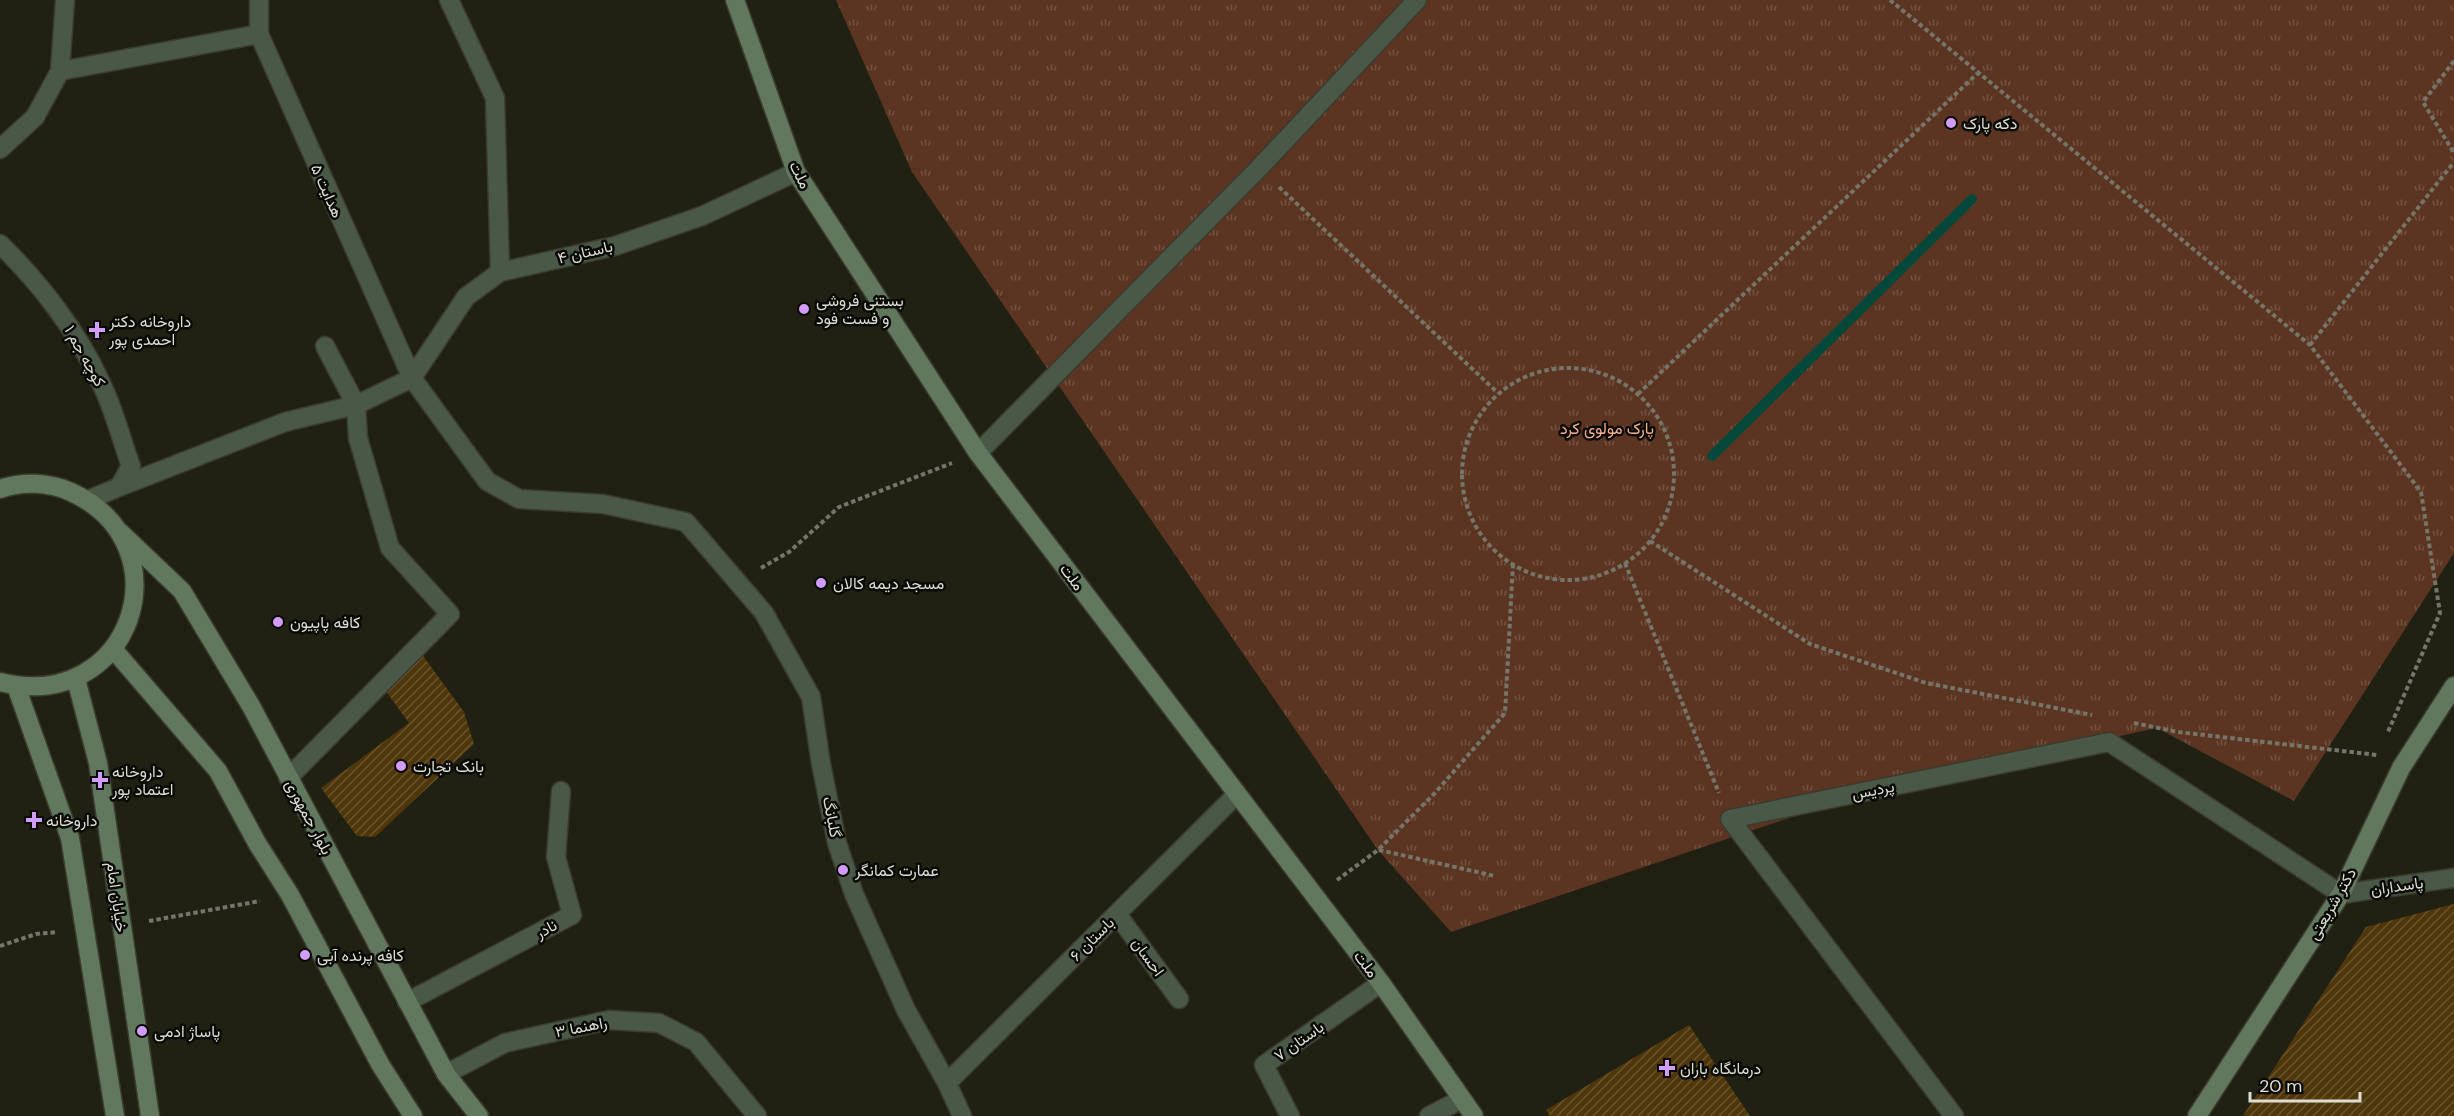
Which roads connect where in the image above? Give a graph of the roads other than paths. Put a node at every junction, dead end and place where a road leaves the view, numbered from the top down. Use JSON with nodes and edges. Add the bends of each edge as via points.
{"nodes":[{"id":1,"x":65,"y":0,"type":"edge"},
{"id":2,"x":259,"y":0,"type":"edge"},
{"id":3,"x":449,"y":0,"type":"edge"},
{"id":4,"x":735,"y":0,"type":"edge"},
{"id":5,"x":1417,"y":0,"type":"edge"},
{"id":6,"x":259,"y":34,"type":"junction"},
{"id":7,"x":60,"y":71,"type":"junction"},
{"id":8,"x":0,"y":149,"type":"edge"},
{"id":9,"x":796,"y":172,"type":"junction"},
{"id":10,"x":0,"y":244,"type":"edge"},
{"id":11,"x":500,"y":272,"type":"junction"},
{"id":12,"x":325,"y":346,"type":"dead end"},
{"id":13,"x":412,"y":378,"type":"junction"},
{"id":14,"x":356,"y":405,"type":"junction"},
{"id":15,"x":978,"y":453,"type":"junction"},
{"id":16,"x":119,"y":487,"type":"junction"},
{"id":17,"x":0,"y":489,"type":"edge"},
{"id":18,"x":88,"y":500,"type":"junction"},
{"id":19,"x":120,"y":532,"type":"junction"},
{"id":20,"x":738,"y":581,"type":"joint"},
{"id":21,"x":114,"y":650,"type":"junction"},
{"id":22,"x":76,"y":679,"type":"junction"},
{"id":23,"x":8,"y":684,"type":"edge"},
{"id":24,"x":2454,"y":686,"type":"edge"},
{"id":25,"x":288,"y":778,"type":"junction"},
{"id":26,"x":561,"y":791,"type":"dead end"},
{"id":27,"x":1237,"y":794,"type":"junction"},
{"id":28,"x":2454,"y":878,"type":"edge"},
{"id":29,"x":2341,"y":894,"type":"junction"},
{"id":30,"x":1117,"y":914,"type":"junction"},
{"id":31,"x":1381,"y":983,"type":"junction"},
{"id":32,"x":1179,"y":999,"type":"dead end"},
{"id":33,"x":407,"y":1002,"type":"junction"},
{"id":34,"x":446,"y":1074,"type":"junction"},
{"id":35,"x":947,"y":1083,"type":"junction"},
{"id":36,"x":1462,"y":1099,"type":"junction"},
{"id":37,"x":115,"y":1116,"type":"edge"},
{"id":38,"x":150,"y":1116,"type":"edge"},
{"id":39,"x":413,"y":1116,"type":"edge"},
{"id":40,"x":479,"y":1116,"type":"edge"},
{"id":41,"x":757,"y":1116,"type":"edge"},
{"id":42,"x":962,"y":1116,"type":"edge"},
{"id":43,"x":1290,"y":1116,"type":"edge"},
{"id":44,"x":1429,"y":1116,"type":"edge"},
{"id":45,"x":1474,"y":1116,"type":"edge"},
{"id":46,"x":1954,"y":1116,"type":"edge"},
{"id":47,"x":2197,"y":1116,"type":"edge"}],
"edges":[{"from":1,"to":7,"type":"street"},
{"from":2,"to":6,"type":"street","name":"هدایت ۵"},
{"from":3,"to":11,"type":"street","via":[[495,98]]},
{"from":4,"to":9,"type":"street","name":"ملت"},
{"from":5,"to":15,"type":"street","via":[[1259,168]]},
{"from":6,"to":7,"type":"street"},
{"from":6,"to":13,"type":"street","name":"هدایت ۵"},
{"from":7,"to":8,"type":"street","via":[[35,117]]},
{"from":9,"to":11,"type":"street","name":"باستان ۴","via":[[702,216],[615,246]]},
{"from":9,"to":15,"type":"street","name":"ملت"},
{"from":10,"to":16,"type":"street","name":"۱ کوچه جم","via":[[62,315],[101,383],[130,466]]},
{"from":11,"to":13,"type":"street","name":"باستان ۴","via":[[466,297]]},
{"from":12,"to":14,"type":"street"},
{"from":13,"to":14,"type":"street"},
{"from":13,"to":20,"type":"street","name":"هدایت ۵","via":[[487,481],[519,499],[603,504],[686,522]]},
{"from":14,"to":16,"type":"street","via":[[285,422]]},
{"from":14,"to":25,"type":"street","via":[[358,438],[390,548],[450,614]]},
{"from":15,"to":27,"type":"street","name":"ملت"},
{"from":16,"to":18,"type":"street"},
{"from":17,"to":18,"type":"street","via":[[34,483],[63,488]]},
{"from":18,"to":19,"type":"street"},
{"from":19,"to":21,"type":"street","via":[[132,561],[135,592],[129,623]]},
{"from":19,"to":25,"type":"street","name":"بلوار جمهوری","via":[[182,591],[251,706]]},
{"from":20,"to":35,"type":"street","name":"گلبانگ","via":[[764,613],[811,697],[837,843],[854,894],[906,1010]]},
{"from":21,"to":22,"type":"street"},
{"from":21,"to":39,"type":"street","via":[[218,771],[290,895],[380,1064]]},
{"from":22,"to":23,"type":"street","via":[[47,687]]},
{"from":22,"to":38,"type":"street","name":"خیابان امام","via":[[98,763]]},
{"from":23,"to":37,"type":"street","via":[[70,837]]},
{"from":24,"to":29,"type":"street","name":"دکتر شریعتی","via":[[2401,768]]},
{"from":25,"to":33,"type":"street","name":"بلوار جمهوری"},
{"from":26,"to":33,"type":"street","name":"نادر","via":[[556,857],[572,915]]},
{"from":27,"to":30,"type":"street","name":"باستان ۶"},
{"from":27,"to":31,"type":"street","name":"ملت"},
{"from":28,"to":29,"type":"street","name":"پاسداران"},
{"from":29,"to":46,"type":"street","name":"پردیس","via":[[2109,742],[1730,819]]},
{"from":29,"to":47,"type":"street","name":"دکتر شریعتی"},
{"from":30,"to":32,"type":"street","name":"احسان"},
{"from":30,"to":35,"type":"street","name":"باستان ۶"},
{"from":31,"to":36,"type":"street","name":"ملت"},
{"from":31,"to":43,"type":"street","name":"باستان ۷","via":[[1264,1065]]},
{"from":33,"to":34,"type":"street","name":"بلوار جمهوری"},
{"from":34,"to":40,"type":"street","name":"بلوار جمهوری"},
{"from":34,"to":41,"type":"street","name":"راهنما ۳","via":[[505,1043],[609,1020],[659,1023],[696,1042]]},
{"from":35,"to":42,"type":"street","name":"گلبانگ"},
{"from":36,"to":44,"type":"street"},
{"from":36,"to":45,"type":"street","name":"ملت"}]}
